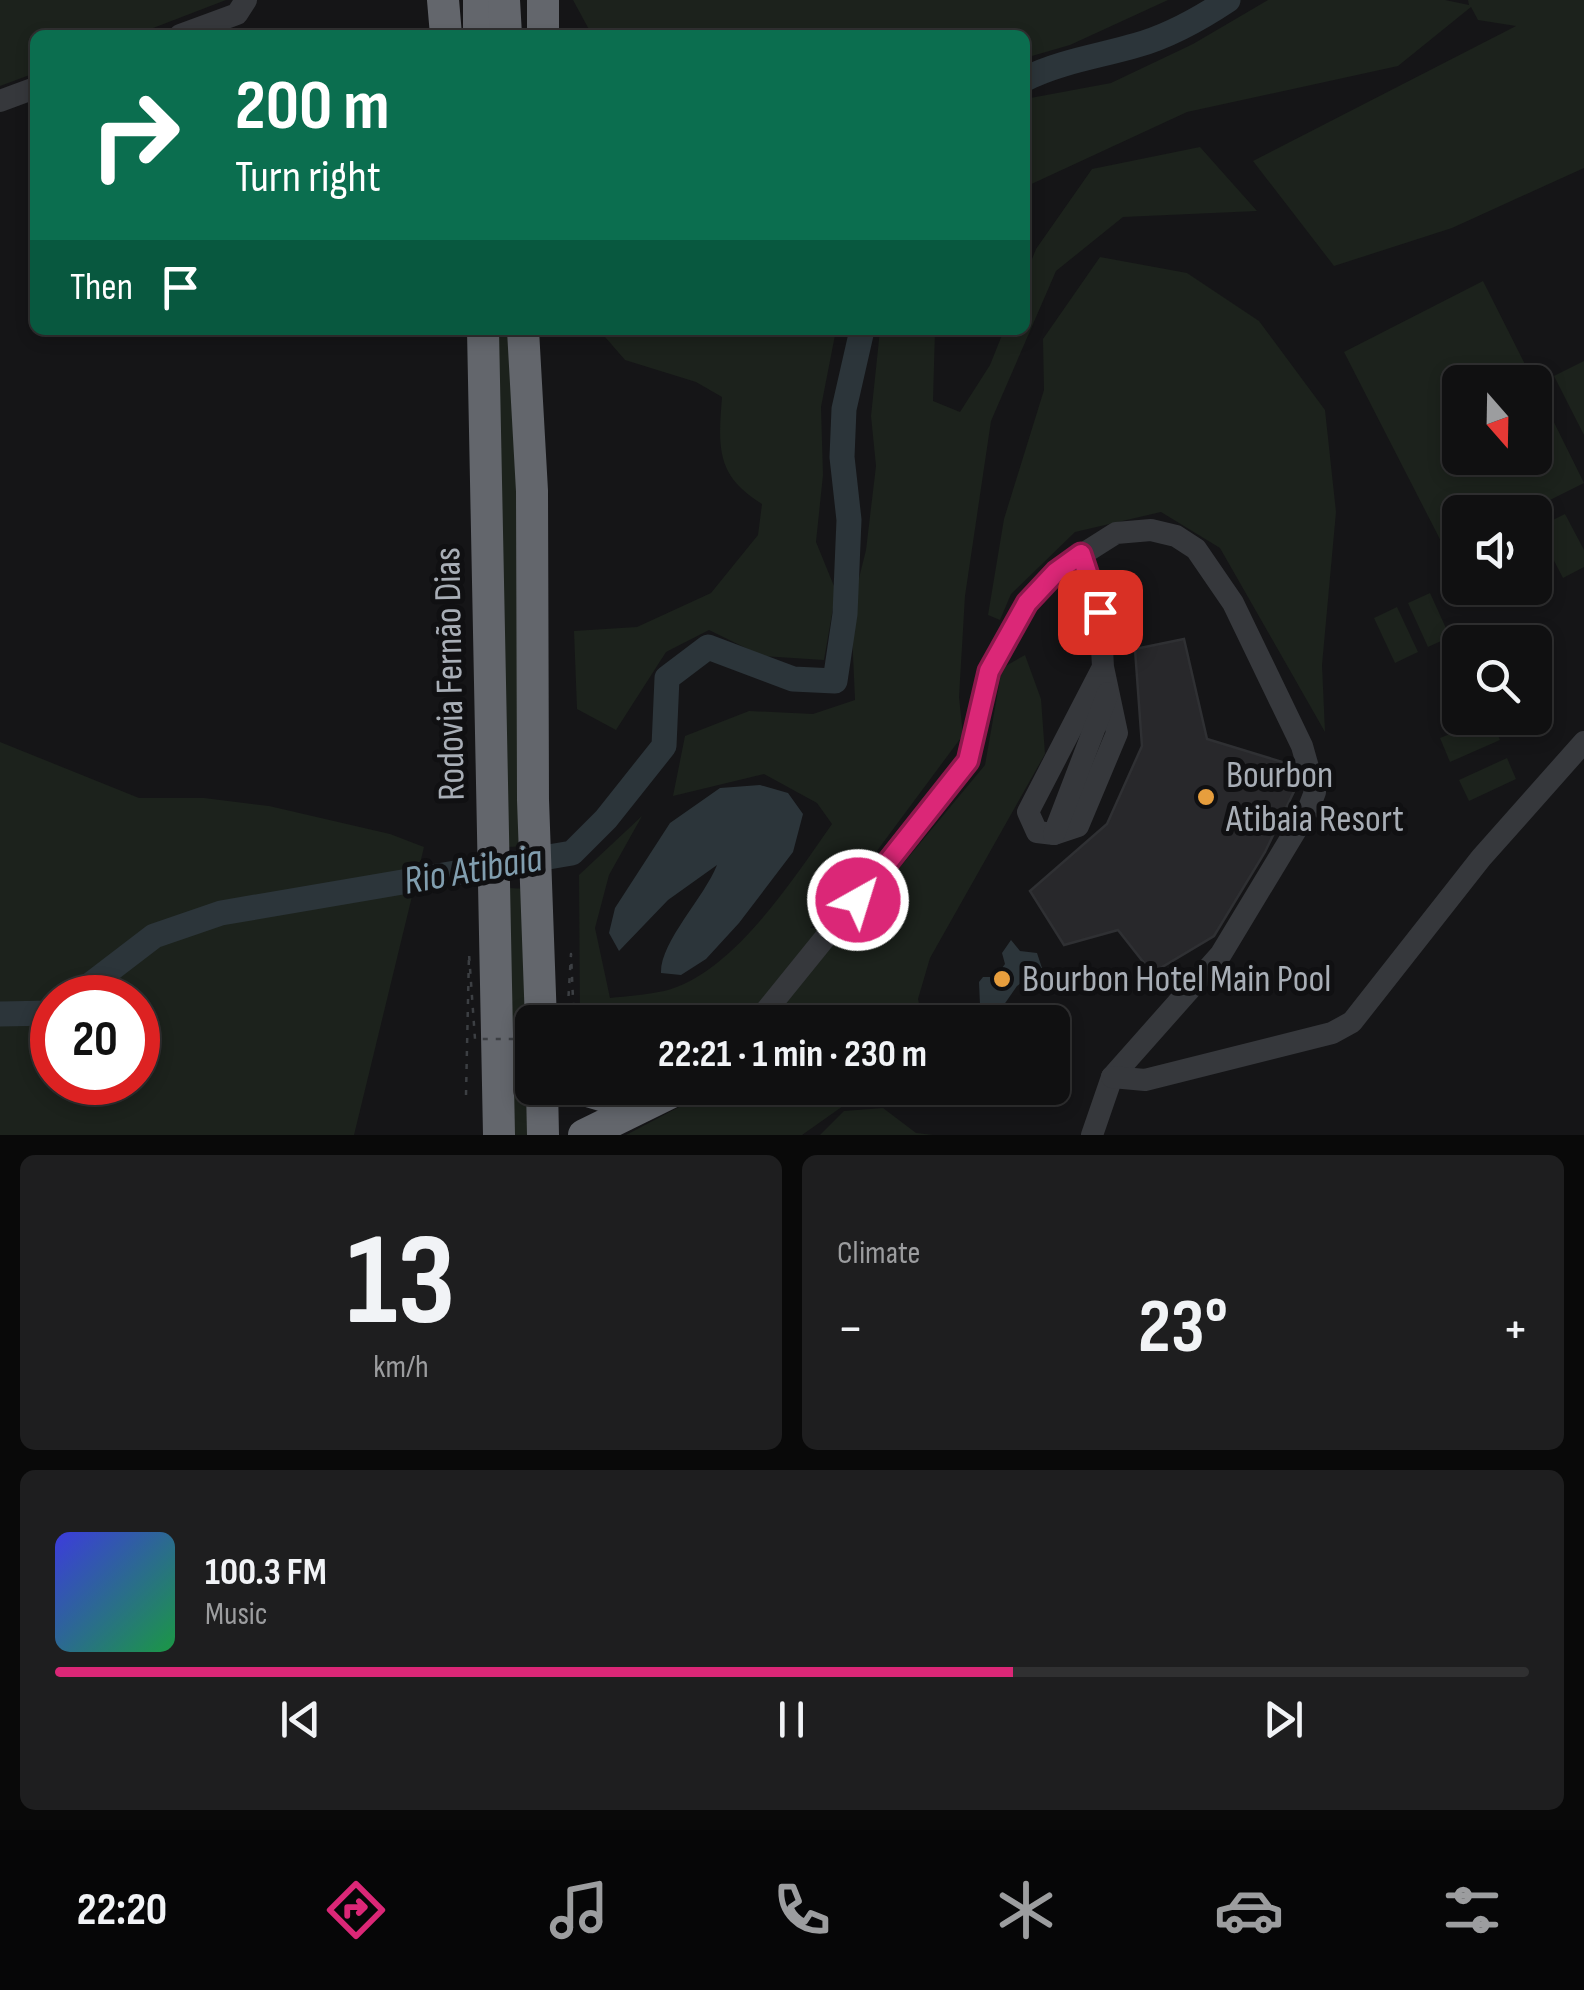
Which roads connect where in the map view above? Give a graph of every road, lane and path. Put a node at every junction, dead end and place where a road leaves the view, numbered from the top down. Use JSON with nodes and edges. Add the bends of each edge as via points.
{"nodes":[{"id":1,"x":246,"y":0,"type":"edge"},
{"id":2,"x":444,"y":0,"type":"edge"},
{"id":3,"x":479,"y":0,"type":"edge"},
{"id":4,"x":504,"y":0,"type":"edge"},
{"id":5,"x":543,"y":0,"type":"edge"},
{"id":6,"x":194,"y":30,"type":"edge"},
{"id":7,"x":446,"y":30,"type":"edge"},
{"id":8,"x":480,"y":30,"type":"edge"},
{"id":9,"x":506,"y":30,"type":"edge"},
{"id":10,"x":543,"y":30,"type":"edge"},
{"id":11,"x":30,"y":90,"type":"edge"},
{"id":12,"x":0,"y":100,"type":"edge"},
{"id":13,"x":467,"y":335,"type":"edge"},
{"id":14,"x":483,"y":335,"type":"edge"},
{"id":15,"x":523,"y":335,"type":"edge"},
{"id":16,"x":540,"y":335,"type":"edge"},
{"id":17,"x":485,"y":492,"type":"junction"},
{"id":18,"x":532,"y":492,"type":"junction"},
{"id":19,"x":1081,"y":554,"type":"junction"},
{"id":20,"x":1103,"y":667,"type":"junction"},
{"id":21,"x":1584,"y":742,"type":"edge"},
{"id":22,"x":541,"y":1005,"type":"edge"},
{"id":23,"x":568,"y":1005,"type":"edge"},
{"id":24,"x":573,"y":1005,"type":"edge"},
{"id":25,"x":771,"y":1005,"type":"edge"},
{"id":26,"x":515,"y":1039,"type":"edge"},
{"id":27,"x":1112,"y":1077,"type":"junction"},
{"id":28,"x":466,"y":1095,"type":"dead end"},
{"id":29,"x":543,"y":1105,"type":"edge"},
{"id":30,"x":645,"y":1105,"type":"edge"},
{"id":31,"x":499,"y":1135,"type":"edge"},
{"id":32,"x":544,"y":1135,"type":"edge"},
{"id":33,"x":584,"y":1135,"type":"edge"},
{"id":34,"x":1092,"y":1135,"type":"edge"}],
"edges":[{"from":1,"to":6,"type":"street","via":[[237,14]]},
{"from":2,"to":7,"type":"highway"},
{"from":3,"to":8,"type":"highway"},
{"from":4,"to":9,"type":"highway"},
{"from":5,"to":10,"type":"highway"},
{"from":11,"to":12,"type":"street"},
{"from":13,"to":17,"type":"highway"},
{"from":14,"to":17,"type":"highway","name":"Rodovia Fernão Dias"},
{"from":15,"to":18,"type":"highway"},
{"from":16,"to":18,"type":"highway"},
{"from":17,"to":31,"type":"highway","name":"Rodovia Fernão Dias"},
{"from":18,"to":22,"type":"highway","via":[[532,800]]},
{"from":19,"to":20,"type":"street","via":[[1100,612]]},
{"from":19,"to":25,"type":"street","via":[[1056,572],[1017,620],[989,671],[968,761]]},
{"from":19,"to":27,"type":"street","via":[[1116,534],[1151,530],[1196,548],[1240,618],[1302,746],[1315,792],[1221,954]]},
{"from":20,"to":20,"type":"street","via":[[1028,812],[1037,832],[1054,834],[1108,692]]},
{"from":21,"to":27,"type":"street","via":[[1481,858],[1352,1022],[1332,1033],[1158,1078]]},
{"from":23,"to":24,"type":"path","via":[[571,954]]},
{"from":26,"to":28,"type":"path","bridge":true,"via":[[475,1039],[469,954]]},
{"from":27,"to":34,"type":"street"},
{"from":29,"to":32,"type":"highway"},
{"from":30,"to":33,"type":"highway"}]}
